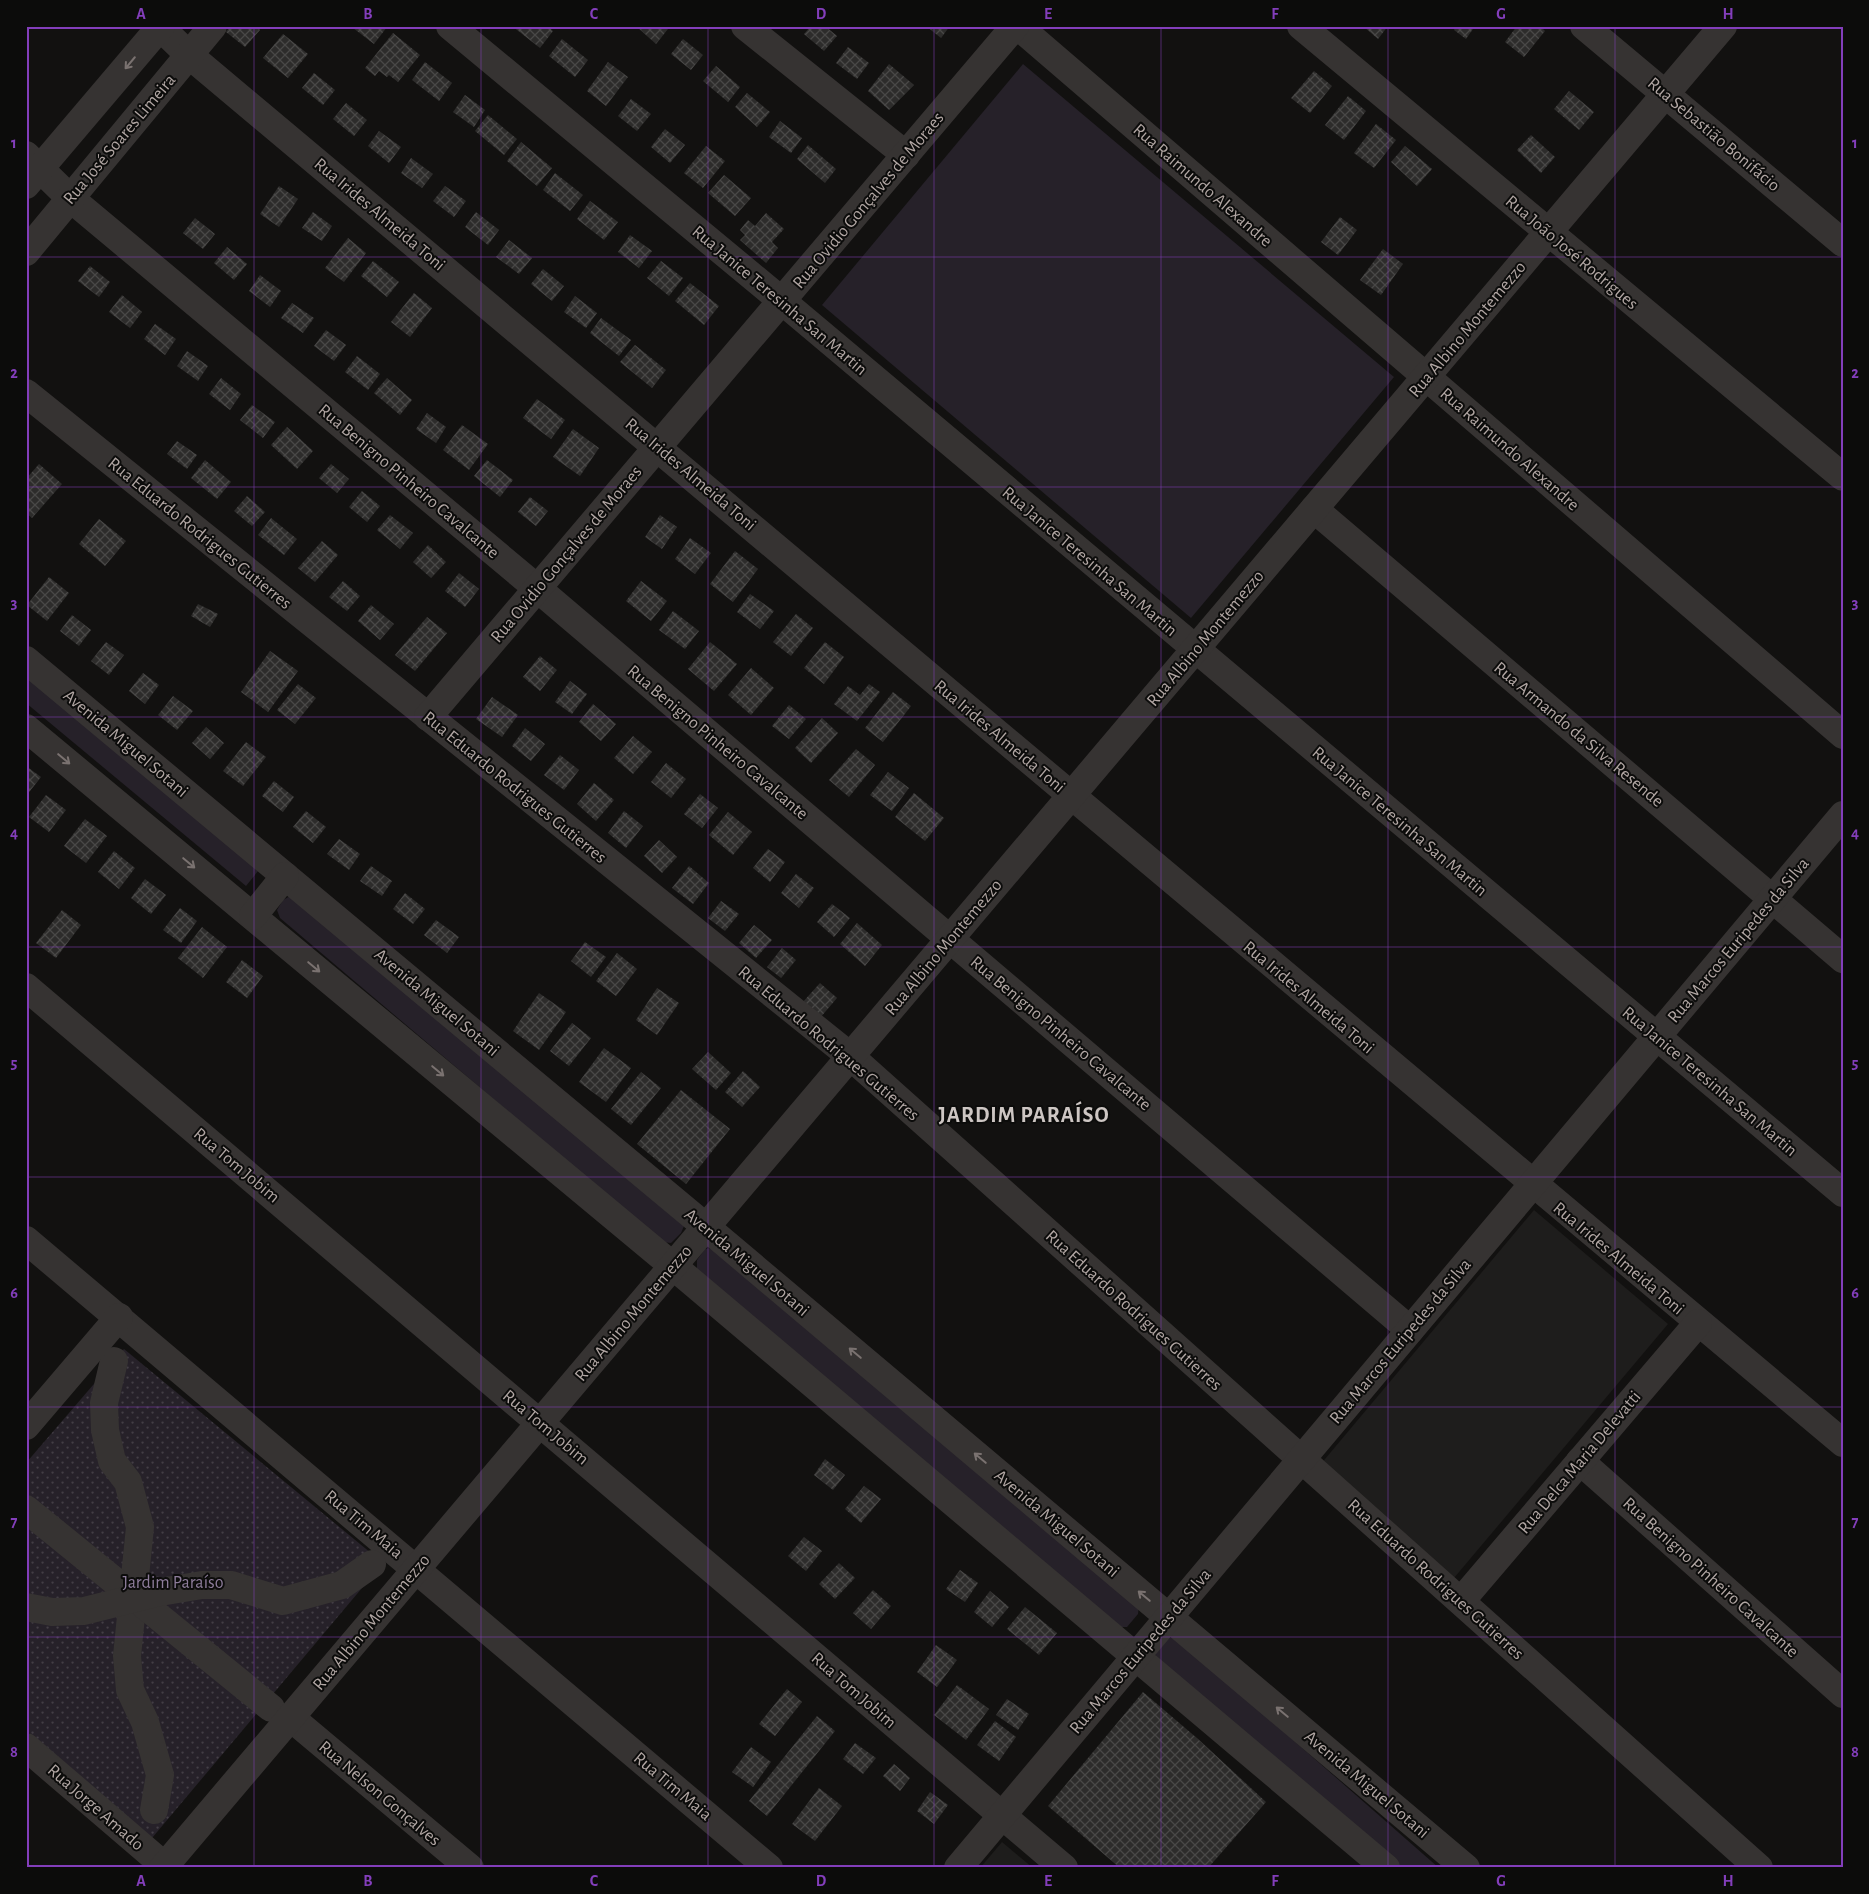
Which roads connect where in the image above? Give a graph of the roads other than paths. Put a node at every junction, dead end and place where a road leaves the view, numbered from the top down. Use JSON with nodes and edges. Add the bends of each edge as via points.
{"nodes":[{"id":1,"x":213,"y":26,"type":"edge"},
{"id":2,"x":450,"y":26,"type":"edge"},
{"id":3,"x":745,"y":26,"type":"edge"},
{"id":4,"x":1016,"y":26,"type":"edge"},
{"id":5,"x":1301,"y":26,"type":"edge"},
{"id":6,"x":1584,"y":26,"type":"edge"},
{"id":7,"x":1724,"y":26,"type":"edge"},
{"id":8,"x":160,"y":27,"type":"edge"},
{"id":9,"x":189,"y":55,"type":"junction"},
{"id":10,"x":1666,"y":94,"type":"junction"},
{"id":11,"x":906,"y":155,"type":"junction"},
{"id":12,"x":31,"y":169,"type":"edge"},
{"id":13,"x":70,"y":198,"type":"junction"},
{"id":14,"x":1549,"y":233,"type":"junction"},
{"id":15,"x":1843,"y":242,"type":"edge"},
{"id":16,"x":26,"y":252,"type":"edge"},
{"id":17,"x":782,"y":301,"type":"junction"},
{"id":18,"x":1426,"y":377,"type":"junction"},
{"id":19,"x":26,"y":393,"type":"edge"},
{"id":20,"x":658,"y":446,"type":"junction"},
{"id":21,"x":1843,"y":478,"type":"edge"},
{"id":22,"x":1314,"y":509,"type":"junction"},
{"id":23,"x":538,"y":589,"type":"junction"},
{"id":24,"x":1195,"y":650,"type":"junction"},
{"id":25,"x":26,"y":660,"type":"edge"},
{"id":26,"x":428,"y":717,"type":"junction"},
{"id":27,"x":26,"y":728,"type":"edge"},
{"id":28,"x":1843,"y":736,"type":"edge"},
{"id":29,"x":1071,"y":797,"type":"junction"},
{"id":30,"x":1843,"y":815,"type":"edge"},
{"id":31,"x":285,"y":876,"type":"junction"},
{"id":32,"x":1773,"y":899,"type":"junction"},
{"id":33,"x":253,"y":916,"type":"junction"},
{"id":34,"x":950,"y":939,"type":"junction"},
{"id":35,"x":1843,"y":959,"type":"edge"},
{"id":36,"x":26,"y":987,"type":"edge"},
{"id":37,"x":1657,"y":1036,"type":"junction"},
{"id":38,"x":850,"y":1056,"type":"junction"},
{"id":39,"x":1532,"y":1185,"type":"junction"},
{"id":40,"x":1843,"y":1193,"type":"edge"},
{"id":41,"x":706,"y":1227,"type":"junction"},
{"id":42,"x":26,"y":1240,"type":"edge"},
{"id":43,"x":673,"y":1266,"type":"junction"},
{"id":44,"x":119,"y":1317,"type":"junction"},
{"id":45,"x":1698,"y":1322,"type":"junction"},
{"id":46,"x":1410,"y":1330,"type":"junction"},
{"id":47,"x":114,"y":1361,"type":"dead end"},
{"id":48,"x":541,"y":1422,"type":"junction"},
{"id":49,"x":26,"y":1426,"type":"edge"},
{"id":50,"x":1843,"y":1443,"type":"edge"},
{"id":51,"x":1301,"y":1459,"type":"junction"},
{"id":52,"x":1580,"y":1461,"type":"junction"},
{"id":53,"x":26,"y":1509,"type":"edge"},
{"id":54,"x":372,"y":1564,"type":"dead end"},
{"id":55,"x":416,"y":1569,"type":"junction"},
{"id":56,"x":133,"y":1598,"type":"junction"},
{"id":57,"x":1461,"y":1601,"type":"junction"},
{"id":58,"x":26,"y":1607,"type":"edge"},
{"id":59,"x":1169,"y":1617,"type":"junction"},
{"id":60,"x":1136,"y":1656,"type":"junction"},
{"id":61,"x":1843,"y":1694,"type":"edge"},
{"id":62,"x":281,"y":1713,"type":"junction"},
{"id":63,"x":26,"y":1747,"type":"edge"},
{"id":64,"x":154,"y":1810,"type":"dead end"},
{"id":65,"x":1001,"y":1816,"type":"junction"},
{"id":66,"x":165,"y":1867,"type":"edge"},
{"id":67,"x":470,"y":1868,"type":"edge"},
{"id":68,"x":769,"y":1868,"type":"edge"},
{"id":69,"x":958,"y":1868,"type":"edge"},
{"id":70,"x":1064,"y":1868,"type":"edge"},
{"id":71,"x":1386,"y":1868,"type":"edge"},
{"id":72,"x":1466,"y":1868,"type":"edge"},
{"id":73,"x":1759,"y":1868,"type":"edge"}],
"edges":[{"from":1,"to":9,"type":"street","name":"Rua José Soares Limeira"},
{"from":2,"to":17,"type":"street","name":"Rua Janice Teresinha San Martin"},
{"from":3,"to":11,"type":"street"},
{"from":4,"to":11,"type":"street","name":"Rua Ovidio Gonçalves de Moraes"},
{"from":4,"to":18,"type":"street","name":"Rua Raimundo Alexandre"},
{"from":5,"to":14,"type":"street","name":"Rua João José Rodrigues"},
{"from":6,"to":10,"type":"street","name":"Rua Sebastião Bonifácio"},
{"from":7,"to":10,"type":"street","name":"Rua Albino Montemezzo"},
{"from":8,"to":9,"type":"street","name":"Rua Irides Almeida Toni"},
{"from":8,"to":12,"type":"street","one_way":true},
{"from":9,"to":13,"type":"street","name":"Rua José Soares Limeira"},
{"from":9,"to":20,"type":"street","name":"Rua Irides Almeida Toni"},
{"from":10,"to":14,"type":"street","name":"Rua Albino Montemezzo"},
{"from":10,"to":15,"type":"street","name":"Rua Sebastião Bonifácio"},
{"from":11,"to":17,"type":"street","name":"Rua Ovidio Gonçalves de Moraes"},
{"from":12,"to":13,"type":"street","name":"Rua Benigno Pinheiro Cavalcante"},
{"from":13,"to":16,"type":"street","name":"Rua José Soares Limeira"},
{"from":13,"to":23,"type":"street","name":"Rua Benigno Pinheiro Cavalcante"},
{"from":14,"to":18,"type":"street","name":"Rua Albino Montemezzo"},
{"from":14,"to":21,"type":"street","name":"Rua João José Rodrigues"},
{"from":17,"to":20,"type":"street","name":"Rua Ovidio Gonçalves de Moraes"},
{"from":17,"to":24,"type":"street","name":"Rua Janice Teresinha San Martin"},
{"from":18,"to":22,"type":"street","name":"Rua Albino Montemezzo"},
{"from":18,"to":28,"type":"street","name":"Rua Raimundo Alexandre"},
{"from":19,"to":26,"type":"street","name":"Rua Eduardo Rodrigues Gutierres"},
{"from":20,"to":23,"type":"street","name":"Rua Ovidio Gonçalves de Moraes"},
{"from":20,"to":29,"type":"street","name":"Rua Irides Almeida Toni"},
{"from":22,"to":24,"type":"street","name":"Rua Albino Montemezzo"},
{"from":22,"to":32,"type":"street","name":"Rua Armando da Silva Resende"},
{"from":23,"to":26,"type":"street","name":"Rua Ovidio Gonçalves de Moraes"},
{"from":23,"to":34,"type":"street","name":"Rua Benigno Pinheiro Cavalcante"},
{"from":24,"to":29,"type":"street","name":"Rua Albino Montemezzo"},
{"from":24,"to":37,"type":"street","name":"Rua Janice Teresinha San Martin"},
{"from":25,"to":31,"type":"street","name":"Avenida Miguel Sotani"},
{"from":26,"to":38,"type":"street","name":"Rua Eduardo Rodrigues Gutierres"},
{"from":27,"to":33,"type":"street","one_way":true},
{"from":29,"to":34,"type":"street","name":"Rua Albino Montemezzo"},
{"from":29,"to":39,"type":"street","name":"Rua Irides Almeida Toni"},
{"from":30,"to":32,"type":"street","name":"Rua Marcos Euripedes da Silva"},
{"from":31,"to":33,"type":"street"},
{"from":31,"to":41,"type":"street","name":"Avenida Miguel Sotani"},
{"from":32,"to":35,"type":"street","name":"Rua Armando da Silva Resende"},
{"from":32,"to":37,"type":"street","name":"Rua Marcos Euripedes da Silva"},
{"from":33,"to":43,"type":"street","one_way":true},
{"from":34,"to":38,"type":"street","name":"Rua Albino Montemezzo"},
{"from":34,"to":46,"type":"street","name":"Rua Benigno Pinheiro Cavalcante"},
{"from":36,"to":48,"type":"street","name":"Rua Tom Jobim"},
{"from":37,"to":39,"type":"street","name":"Rua Marcos Euripedes da Silva"},
{"from":37,"to":40,"type":"street","name":"Rua Janice Teresinha San Martin"},
{"from":38,"to":41,"type":"street","name":"Rua Albino Montemezzo"},
{"from":38,"to":51,"type":"street","name":"Rua Eduardo Rodrigues Gutierres"},
{"from":39,"to":45,"type":"street","name":"Rua Irides Almeida Toni"},
{"from":39,"to":46,"type":"street","name":"Rua Marcos Euripedes da Silva"},
{"from":41,"to":43,"type":"street","name":"Rua Albino Montemezzo"},
{"from":59,"to":41,"type":"street","name":"Avenida Miguel Sotani","one_way":true},
{"from":42,"to":44,"type":"street","name":"Rua Tim Maia"},
{"from":43,"to":48,"type":"street","name":"Rua Albino Montemezzo"},
{"from":43,"to":60,"type":"street"},
{"from":44,"to":49,"type":"street"},
{"from":44,"to":55,"type":"street","name":"Rua Tim Maia"},
{"from":45,"to":50,"type":"street","name":"Rua Irides Almeida Toni"},
{"from":45,"to":52,"type":"street","name":"Rua Delca Maria Delevatti"},
{"from":46,"to":51,"type":"street","name":"Rua Marcos Euripedes da Silva"},
{"from":47,"to":56,"type":"street","via":[[104,1403],[105,1430],[112,1462],[128,1482],[140,1527]]},
{"from":48,"to":55,"type":"street","name":"Rua Albino Montemezzo"},
{"from":48,"to":65,"type":"street","name":"Rua Tom Jobim"},
{"from":51,"to":57,"type":"street","name":"Rua Eduardo Rodrigues Gutierres"},
{"from":51,"to":59,"type":"street","name":"Rua Marcos Euripedes da Silva"},
{"from":52,"to":57,"type":"street","name":"Rua Delca Maria Delevatti"},
{"from":52,"to":61,"type":"street","name":"Rua Benigno Pinheiro Cavalcante"},
{"from":53,"to":56,"type":"street","name":"Rua Nelson Gonçalves"},
{"from":54,"to":56,"type":"street","via":[[342,1585],[283,1601],[230,1585],[202,1585]]},
{"from":55,"to":62,"type":"street","name":"Rua Albino Montemezzo"},
{"from":55,"to":68,"type":"street","name":"Rua Tim Maia"},
{"from":56,"to":58,"type":"street","via":[[84,1611],[52,1612]]},
{"from":56,"to":62,"type":"street","name":"Rua Nelson Gonçalves"},
{"from":56,"to":64,"type":"street","via":[[126,1656],[130,1690],[145,1722],[160,1775]]},
{"from":57,"to":73,"type":"street","name":"Rua Eduardo Rodrigues Gutierres"},
{"from":59,"to":60,"type":"street","name":"Rua Marcos Euripedes da Silva"},
{"from":72,"to":59,"type":"street","name":"Avenida Miguel Sotani","one_way":true},
{"from":60,"to":65,"type":"street","name":"Rua Marcos Euripedes da Silva"},
{"from":60,"to":71,"type":"street"},
{"from":62,"to":66,"type":"street","name":"Rua Albino Montemezzo"},
{"from":62,"to":67,"type":"street","name":"Rua Nelson Gonçalves"},
{"from":63,"to":66,"type":"street","name":"Rua Jorge Amado"},
{"from":65,"to":69,"type":"street","name":"Rua Marcos Euripedes da Silva"},
{"from":65,"to":70,"type":"street","name":"Rua Tom Jobim"}]}
